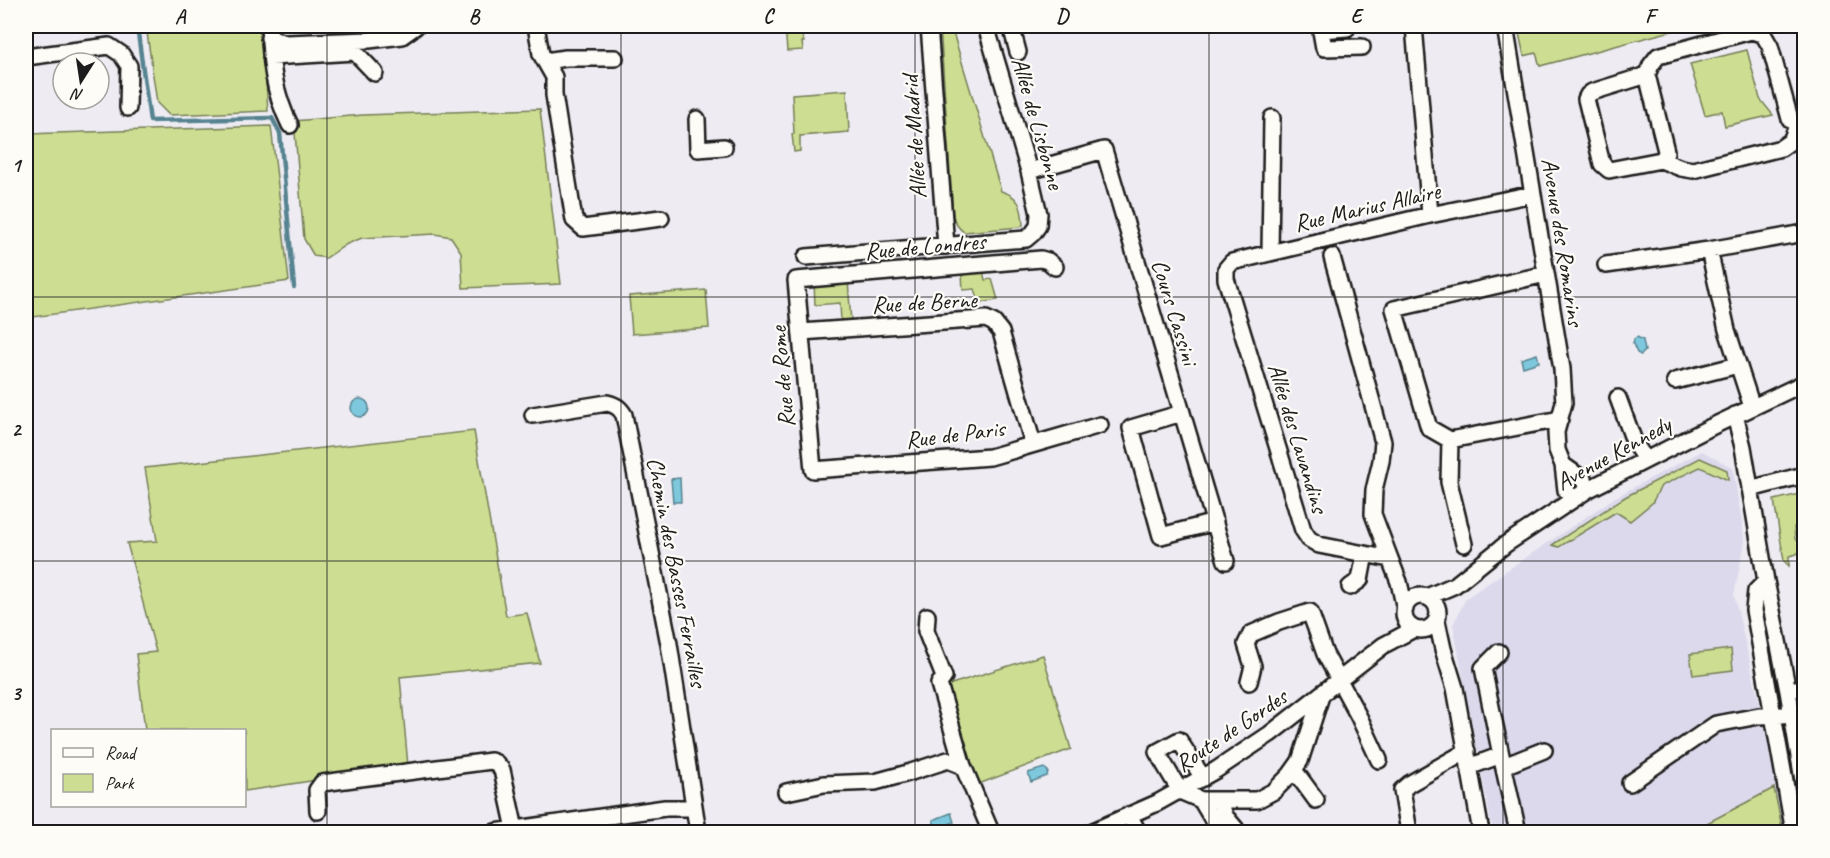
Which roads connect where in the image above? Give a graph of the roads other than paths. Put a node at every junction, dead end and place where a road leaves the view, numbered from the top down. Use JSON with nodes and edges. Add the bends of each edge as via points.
{"nodes":[{"id":1,"x":416,"y":26,"type":"edge"},
{"id":2,"x":536,"y":26,"type":"edge"},
{"id":3,"x":929,"y":26,"type":"edge"},
{"id":4,"x":986,"y":26,"type":"edge"},
{"id":5,"x":1011,"y":26,"type":"edge"},
{"id":6,"x":1414,"y":26,"type":"edge"},
{"id":7,"x":1504,"y":26,"type":"edge"},
{"id":8,"x":1320,"y":28,"type":"edge"},
{"id":9,"x":1347,"y":28,"type":"dead end"},
{"id":10,"x":269,"y":32,"type":"edge"},
{"id":11,"x":1362,"y":47,"type":"dead end"},
{"id":12,"x":1018,"y":52,"type":"dead end"},
{"id":13,"x":26,"y":57,"type":"edge"},
{"id":14,"x":271,"y":57,"type":"junction"},
{"id":15,"x":615,"y":58,"type":"dead end"},
{"id":16,"x":545,"y":61,"type":"junction"},
{"id":17,"x":375,"y":73,"type":"dead end"},
{"id":18,"x":1647,"y":75,"type":"junction"},
{"id":19,"x":128,"y":108,"type":"dead end"},
{"id":20,"x":1272,"y":118,"type":"dead end"},
{"id":21,"x":697,"y":119,"type":"dead end"},
{"id":22,"x":290,"y":125,"type":"dead end"},
{"id":23,"x":1801,"y":127,"type":"edge"},
{"id":24,"x":724,"y":147,"type":"dead end"},
{"id":25,"x":1661,"y":160,"type":"junction"},
{"id":26,"x":1029,"y":171,"type":"junction"},
{"id":27,"x":1533,"y":194,"type":"junction"},
{"id":28,"x":1430,"y":215,"type":"junction"},
{"id":29,"x":661,"y":218,"type":"dead end"},
{"id":30,"x":1804,"y":233,"type":"edge"},
{"id":31,"x":946,"y":246,"type":"junction"},
{"id":32,"x":1708,"y":250,"type":"junction"},
{"id":33,"x":1270,"y":252,"type":"junction"},
{"id":34,"x":806,"y":257,"type":"dead end"},
{"id":35,"x":1332,"y":257,"type":"dead end"},
{"id":36,"x":1606,"y":265,"type":"dead end"},
{"id":37,"x":1055,"y":267,"type":"dead end"},
{"id":38,"x":1546,"y":274,"type":"junction"},
{"id":39,"x":1226,"y":279,"type":"joint"},
{"id":40,"x":796,"y":280,"type":"joint"},
{"id":41,"x":801,"y":332,"type":"junction"},
{"id":42,"x":1738,"y":365,"type":"junction"},
{"id":43,"x":1675,"y":381,"type":"dead end"},
{"id":44,"x":1804,"y":383,"type":"edge"},
{"id":45,"x":1618,"y":398,"type":"dead end"},
{"id":46,"x":1752,"y":408,"type":"junction"},
{"id":47,"x":1182,"y":413,"type":"junction"},
{"id":48,"x":533,"y":415,"type":"dead end"},
{"id":49,"x":1735,"y":415,"type":"junction"},
{"id":50,"x":1560,"y":419,"type":"junction"},
{"id":51,"x":1100,"y":425,"type":"dead end"},
{"id":52,"x":1450,"y":440,"type":"junction"},
{"id":53,"x":1033,"y":444,"type":"junction"},
{"id":54,"x":1644,"y":459,"type":"junction"},
{"id":55,"x":1563,"y":465,"type":"junction"},
{"id":56,"x":813,"y":470,"type":"joint"},
{"id":57,"x":1804,"y":475,"type":"edge"},
{"id":58,"x":1588,"y":489,"type":"junction"},
{"id":59,"x":1750,"y":489,"type":"junction"},
{"id":60,"x":1572,"y":499,"type":"junction"},
{"id":61,"x":1215,"y":522,"type":"junction"},
{"id":62,"x":1464,"y":544,"type":"dead end"},
{"id":63,"x":1365,"y":554,"type":"junction"},
{"id":64,"x":1390,"y":559,"type":"junction"},
{"id":65,"x":1226,"y":561,"type":"dead end"},
{"id":66,"x":1766,"y":581,"type":"junction"},
{"id":67,"x":1399,"y":582,"type":"junction"},
{"id":68,"x":1455,"y":585,"type":"junction"},
{"id":69,"x":1350,"y":587,"type":"dead end"},
{"id":70,"x":1422,"y":597,"type":"junction"},
{"id":71,"x":927,"y":616,"type":"dead end"},
{"id":72,"x":1437,"y":616,"type":"junction"},
{"id":73,"x":1412,"y":622,"type":"junction"},
{"id":74,"x":1443,"y":649,"type":"junction"},
{"id":75,"x":1499,"y":652,"type":"dead end"},
{"id":76,"x":1339,"y":681,"type":"junction"},
{"id":77,"x":1249,"y":682,"type":"dead end"},
{"id":78,"x":1804,"y":687,"type":"edge"},
{"id":79,"x":1788,"y":691,"type":"junction"},
{"id":80,"x":1321,"y":696,"type":"junction"},
{"id":81,"x":1792,"y":715,"type":"junction"},
{"id":82,"x":1773,"y":716,"type":"junction"},
{"id":83,"x":1544,"y":750,"type":"dead end"},
{"id":84,"x":1467,"y":751,"type":"junction"},
{"id":85,"x":1379,"y":759,"type":"dead end"},
{"id":86,"x":1502,"y":760,"type":"junction"},
{"id":87,"x":963,"y":766,"type":"junction"},
{"id":88,"x":1469,"y":767,"type":"junction"},
{"id":89,"x":1293,"y":770,"type":"junction"},
{"id":90,"x":1203,"y":778,"type":"junction"},
{"id":91,"x":1630,"y":783,"type":"dead end"},
{"id":92,"x":1804,"y":786,"type":"edge"},
{"id":93,"x":1180,"y":791,"type":"junction"},
{"id":94,"x":786,"y":792,"type":"dead end"},
{"id":95,"x":1201,"y":800,"type":"junction"},
{"id":96,"x":1220,"y":800,"type":"junction"},
{"id":97,"x":1316,"y":800,"type":"dead end"},
{"id":98,"x":694,"y":808,"type":"junction"},
{"id":99,"x":318,"y":811,"type":"dead end"},
{"id":100,"x":1130,"y":815,"type":"junction"},
{"id":101,"x":515,"y":829,"type":"junction"},
{"id":102,"x":1236,"y":830,"type":"dead end"},
{"id":103,"x":495,"y":832,"type":"edge"},
{"id":104,"x":698,"y":832,"type":"edge"},
{"id":105,"x":991,"y":832,"type":"edge"},
{"id":106,"x":1091,"y":832,"type":"edge"},
{"id":107,"x":1138,"y":832,"type":"edge"},
{"id":108,"x":1220,"y":832,"type":"edge"},
{"id":109,"x":1409,"y":832,"type":"edge"},
{"id":110,"x":1481,"y":832,"type":"edge"},
{"id":111,"x":1518,"y":832,"type":"edge"},
{"id":112,"x":1794,"y":832,"type":"edge"}],
"edges":[{"from":1,"to":10,"type":"street","via":[[402,36],[369,40],[286,42]]},
{"from":2,"to":16,"type":"street"},
{"from":3,"to":31,"type":"street","name":"Allée de Madrid"},
{"from":4,"to":26,"type":"street","name":"Allée de Lisbonne"},
{"from":5,"to":12,"type":"street"},
{"from":6,"to":28,"type":"street"},
{"from":7,"to":27,"type":"street","name":"Avenue des Romarins"},
{"from":8,"to":9,"type":"street"},
{"from":8,"to":11,"type":"street","via":[[1324,48]]},
{"from":10,"to":14,"type":"street"},
{"from":13,"to":19,"type":"street","via":[[109,46],[129,66]]},
{"from":14,"to":17,"type":"street","via":[[355,52]]},
{"from":14,"to":22,"type":"street","via":[[272,75]]},
{"from":15,"to":16,"type":"street"},
{"from":16,"to":29,"type":"street","via":[[554,76],[574,220],[583,228]]},
{"from":18,"to":23,"type":"street","via":[[1658,56],[1751,31],[1763,34],[1770,46],[1790,119]]},
{"from":18,"to":25,"type":"street","via":[[1666,151]]},
{"from":18,"to":25,"type":"street","via":[[1592,92],[1586,99],[1605,168]]},
{"from":20,"to":33,"type":"street"},
{"from":21,"to":24,"type":"street","via":[[698,149]]},
{"from":23,"to":25,"type":"street","via":[[1781,148],[1693,170]]},
{"from":26,"to":31,"type":"street","name":"Allée de Lisbonne","via":[[1039,214],[1038,226],[1026,239]]},
{"from":26,"to":47,"type":"street","name":"Cours Cassini","via":[[1104,150]]},
{"from":27,"to":28,"type":"street","name":"Rue Marius Allaire"},
{"from":27,"to":38,"type":"street","name":"Avenue des Romarins"},
{"from":28,"to":33,"type":"street","name":"Rue Marius Allaire"},
{"from":30,"to":32,"type":"street"},
{"from":31,"to":34,"type":"street"},
{"from":32,"to":36,"type":"street"},
{"from":32,"to":42,"type":"street"},
{"from":33,"to":39,"type":"street","name":"Rue Marius Allaire","via":[[1232,262],[1226,269]]},
{"from":35,"to":64,"type":"street","via":[[1383,442],[1373,514]]},
{"from":37,"to":40,"type":"street","name":"Rue de Londres","via":[[1041,259]]},
{"from":38,"to":50,"type":"street","name":"Avenue des Romarins","via":[[1562,369],[1564,403]]},
{"from":38,"to":52,"type":"street","via":[[1394,309],[1429,428]]},
{"from":39,"to":63,"type":"street","name":"Allée des Lavandins","via":[[1303,530],[1319,545]]},
{"from":40,"to":41,"type":"street","name":"Rue de Rome"},
{"from":41,"to":53,"type":"street","name":"Rue de Berne","via":[[986,319],[1001,332]]},
{"from":41,"to":56,"type":"street","name":"Rue de Rome"},
{"from":42,"to":43,"type":"street"},
{"from":42,"to":46,"type":"street"},
{"from":44,"to":46,"type":"street","name":"Avenue Kennedy"},
{"from":45,"to":54,"type":"street"},
{"from":46,"to":49,"type":"street","name":"Avenue Kennedy"},
{"from":47,"to":61,"type":"street","name":"Cours Cassini"},
{"from":47,"to":61,"type":"street","via":[[1131,428],[1161,536]]},
{"from":48,"to":98,"type":"street","name":"Chemin des Basses Ferrailles","via":[[607,404],[624,415],[669,644]]},
{"from":49,"to":54,"type":"street","name":"Avenue Kennedy"},
{"from":49,"to":59,"type":"street"},
{"from":50,"to":52,"type":"street"},
{"from":50,"to":55,"type":"street","name":"Avenue des Romarins","via":[[1557,450]]},
{"from":51,"to":53,"type":"street","name":"Rue de Paris"},
{"from":52,"to":62,"type":"street","via":[[1449,482]]},
{"from":53,"to":56,"type":"street","name":"Rue de Paris","via":[[990,457]]},
{"from":54,"to":58,"type":"street","name":"Avenue Kennedy"},
{"from":55,"to":58,"type":"street","via":[[1584,480]]},
{"from":55,"to":60,"type":"street","name":"Avenue des Romarins","via":[[1566,490]]},
{"from":57,"to":59,"type":"street"},
{"from":58,"to":60,"type":"street","name":"Avenue Kennedy"},
{"from":59,"to":66,"type":"street"},
{"from":60,"to":68,"type":"street","name":"Avenue Kennedy"},
{"from":61,"to":65,"type":"street","name":"Cours Cassini"},
{"from":63,"to":64,"type":"street","name":"Allée des Lavandins"},
{"from":63,"to":69,"type":"street","via":[[1360,580]]},
{"from":64,"to":67,"type":"street"},
{"from":66,"to":79,"type":"street"},
{"from":66,"to":82,"type":"street","via":[[1756,591],[1754,610]]},
{"from":67,"to":70,"type":"street","via":[[1411,594]]},
{"from":67,"to":73,"type":"street"},
{"from":68,"to":70,"type":"street","name":"Avenue Kennedy"},
{"from":68,"to":72,"type":"street","name":"Avenue Kennedy"},
{"from":70,"to":72,"type":"street","via":[[1432,600]]},
{"from":70,"to":73,"type":"street","via":[[1409,601]]},
{"from":71,"to":87,"type":"street","via":[[926,631],[944,677],[939,684]]},
{"from":72,"to":73,"type":"street","via":[[1429,629]]},
{"from":72,"to":74,"type":"street"},
{"from":73,"to":74,"type":"street"},
{"from":73,"to":76,"type":"street","name":"Route de Gordes"},
{"from":74,"to":84,"type":"street"},
{"from":75,"to":86,"type":"street","via":[[1483,669]]},
{"from":76,"to":77,"type":"street","via":[[1310,612],[1251,634],[1246,644],[1253,666]]},
{"from":76,"to":80,"type":"street","name":"Route de Gordes"},
{"from":76,"to":85,"type":"street"},
{"from":78,"to":79,"type":"street"},
{"from":79,"to":81,"type":"street"},
{"from":80,"to":89,"type":"street","via":[[1300,761]]},
{"from":80,"to":90,"type":"street","name":"Route de Gordes"},
{"from":81,"to":82,"type":"street"},
{"from":81,"to":92,"type":"street"},
{"from":82,"to":91,"type":"street","via":[[1716,723]]},
{"from":82,"to":112,"type":"street"},
{"from":83,"to":86,"type":"street"},
{"from":84,"to":88,"type":"street"},
{"from":84,"to":109,"type":"street","via":[[1402,790]]},
{"from":86,"to":88,"type":"street"},
{"from":86,"to":111,"type":"street"},
{"from":87,"to":94,"type":"street","via":[[948,760],[875,782],[824,784]]},
{"from":87,"to":105,"type":"street"},
{"from":88,"to":110,"type":"street"},
{"from":89,"to":96,"type":"street","via":[[1274,791],[1257,800]]},
{"from":89,"to":97,"type":"street"},
{"from":90,"to":93,"type":"street","name":"Route de Gordes"},
{"from":90,"to":93,"type":"street","via":[[1179,740],[1157,752]]},
{"from":93,"to":95,"type":"street"},
{"from":93,"to":100,"type":"street","name":"Route de Gordes"},
{"from":95,"to":96,"type":"street"},
{"from":95,"to":108,"type":"street"},
{"from":96,"to":102,"type":"street","via":[[1225,816]]},
{"from":98,"to":101,"type":"street","via":[[665,808]]},
{"from":98,"to":104,"type":"street","name":"Chemin des Basses Ferrailles"},
{"from":99,"to":101,"type":"street","via":[[316,790],[322,783],[491,761],[502,770]]},
{"from":100,"to":106,"type":"street","name":"Route de Gordes"},
{"from":100,"to":107,"type":"street"},
{"from":101,"to":103,"type":"street"}]}
